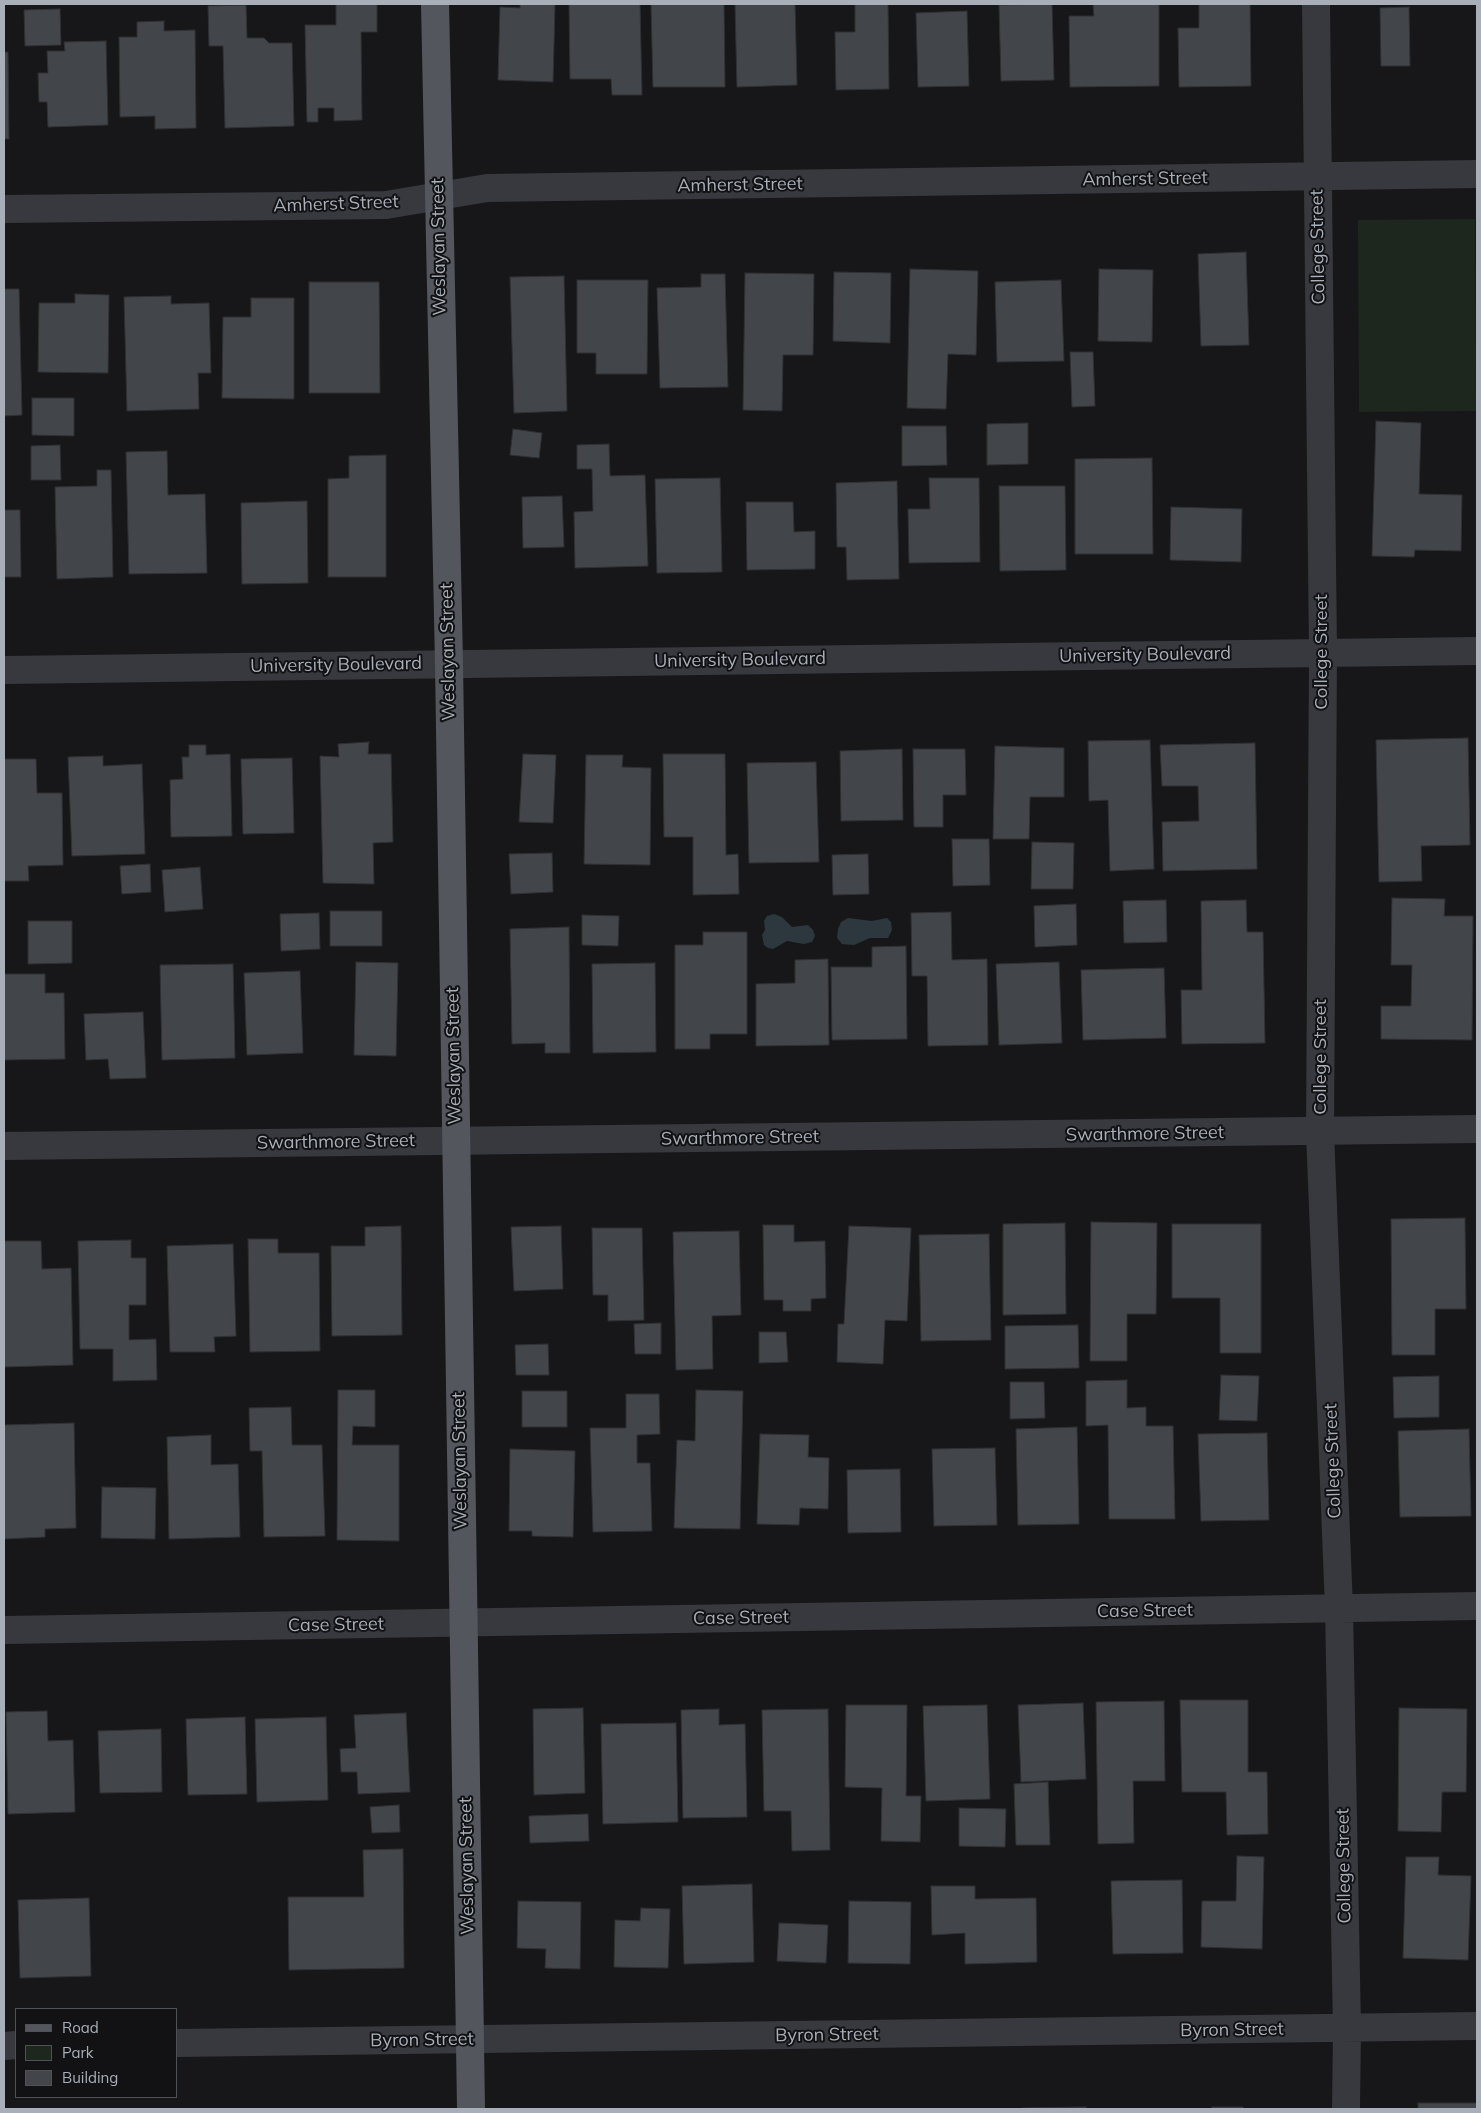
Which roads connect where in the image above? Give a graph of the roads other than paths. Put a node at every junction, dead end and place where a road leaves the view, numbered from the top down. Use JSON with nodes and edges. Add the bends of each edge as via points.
{"nodes":[{"id":1,"x":435,"y":4,"type":"edge"},
{"id":2,"x":1316,"y":4,"type":"edge"},
{"id":3,"x":1477,"y":174,"type":"edge"},
{"id":4,"x":1317,"y":177,"type":"junction"},
{"id":5,"x":438,"y":196,"type":"junction"},
{"id":6,"x":4,"y":209,"type":"edge"},
{"id":7,"x":1477,"y":651,"type":"edge"},
{"id":8,"x":1323,"y":653,"type":"junction"},
{"id":9,"x":449,"y":663,"type":"junction"},
{"id":10,"x":4,"y":670,"type":"edge"},
{"id":11,"x":1477,"y":1129,"type":"edge"},
{"id":12,"x":1320,"y":1132,"type":"junction"},
{"id":13,"x":455,"y":1140,"type":"junction"},
{"id":14,"x":4,"y":1146,"type":"edge"},
{"id":15,"x":1477,"y":1606,"type":"edge"},
{"id":16,"x":1338,"y":1608,"type":"junction"},
{"id":17,"x":463,"y":1622,"type":"junction"},
{"id":18,"x":4,"y":1630,"type":"edge"},
{"id":19,"x":1477,"y":2026,"type":"edge"},
{"id":20,"x":1348,"y":2028,"type":"junction"},
{"id":21,"x":470,"y":2040,"type":"junction"},
{"id":22,"x":178,"y":2043,"type":"edge"},
{"id":23,"x":471,"y":2109,"type":"edge"},
{"id":24,"x":1346,"y":2109,"type":"edge"}],
"edges":[{"from":1,"to":5,"type":"main road","name":"Weslayan Street"},
{"from":2,"to":4,"type":"street","name":"College Street"},
{"from":3,"to":4,"type":"street","name":"Amherst Street"},
{"from":4,"to":5,"type":"street","name":"Amherst Street","via":[[487,188]]},
{"from":4,"to":8,"type":"street","name":"College Street"},
{"from":5,"to":6,"type":"street","name":"Amherst Street","via":[[386,205]]},
{"from":5,"to":9,"type":"main road","name":"Weslayan Street"},
{"from":7,"to":8,"type":"street","name":"University Boulevard"},
{"from":8,"to":9,"type":"street","name":"University Boulevard"},
{"from":8,"to":12,"type":"street","name":"College Street"},
{"from":9,"to":10,"type":"street","name":"University Boulevard"},
{"from":9,"to":13,"type":"main road","name":"Weslayan Street"},
{"from":11,"to":12,"type":"street","name":"Swarthmore Street"},
{"from":12,"to":13,"type":"street","name":"Swarthmore Street"},
{"from":12,"to":16,"type":"street","name":"College Street"},
{"from":13,"to":14,"type":"street","name":"Swarthmore Street"},
{"from":13,"to":17,"type":"main road","name":"Weslayan Street"},
{"from":15,"to":16,"type":"street","name":"Case Street"},
{"from":16,"to":17,"type":"street","name":"Case Street"},
{"from":16,"to":20,"type":"street","name":"College Street"},
{"from":17,"to":18,"type":"street","name":"Case Street"},
{"from":17,"to":21,"type":"main road","name":"Weslayan Street"},
{"from":19,"to":20,"type":"street","name":"Byron Street"},
{"from":20,"to":21,"type":"street","name":"Byron Street"},
{"from":20,"to":24,"type":"street","name":"College Street"},
{"from":21,"to":22,"type":"street","name":"Byron Street"},
{"from":21,"to":23,"type":"main road","name":"Weslayan Street"}]}
